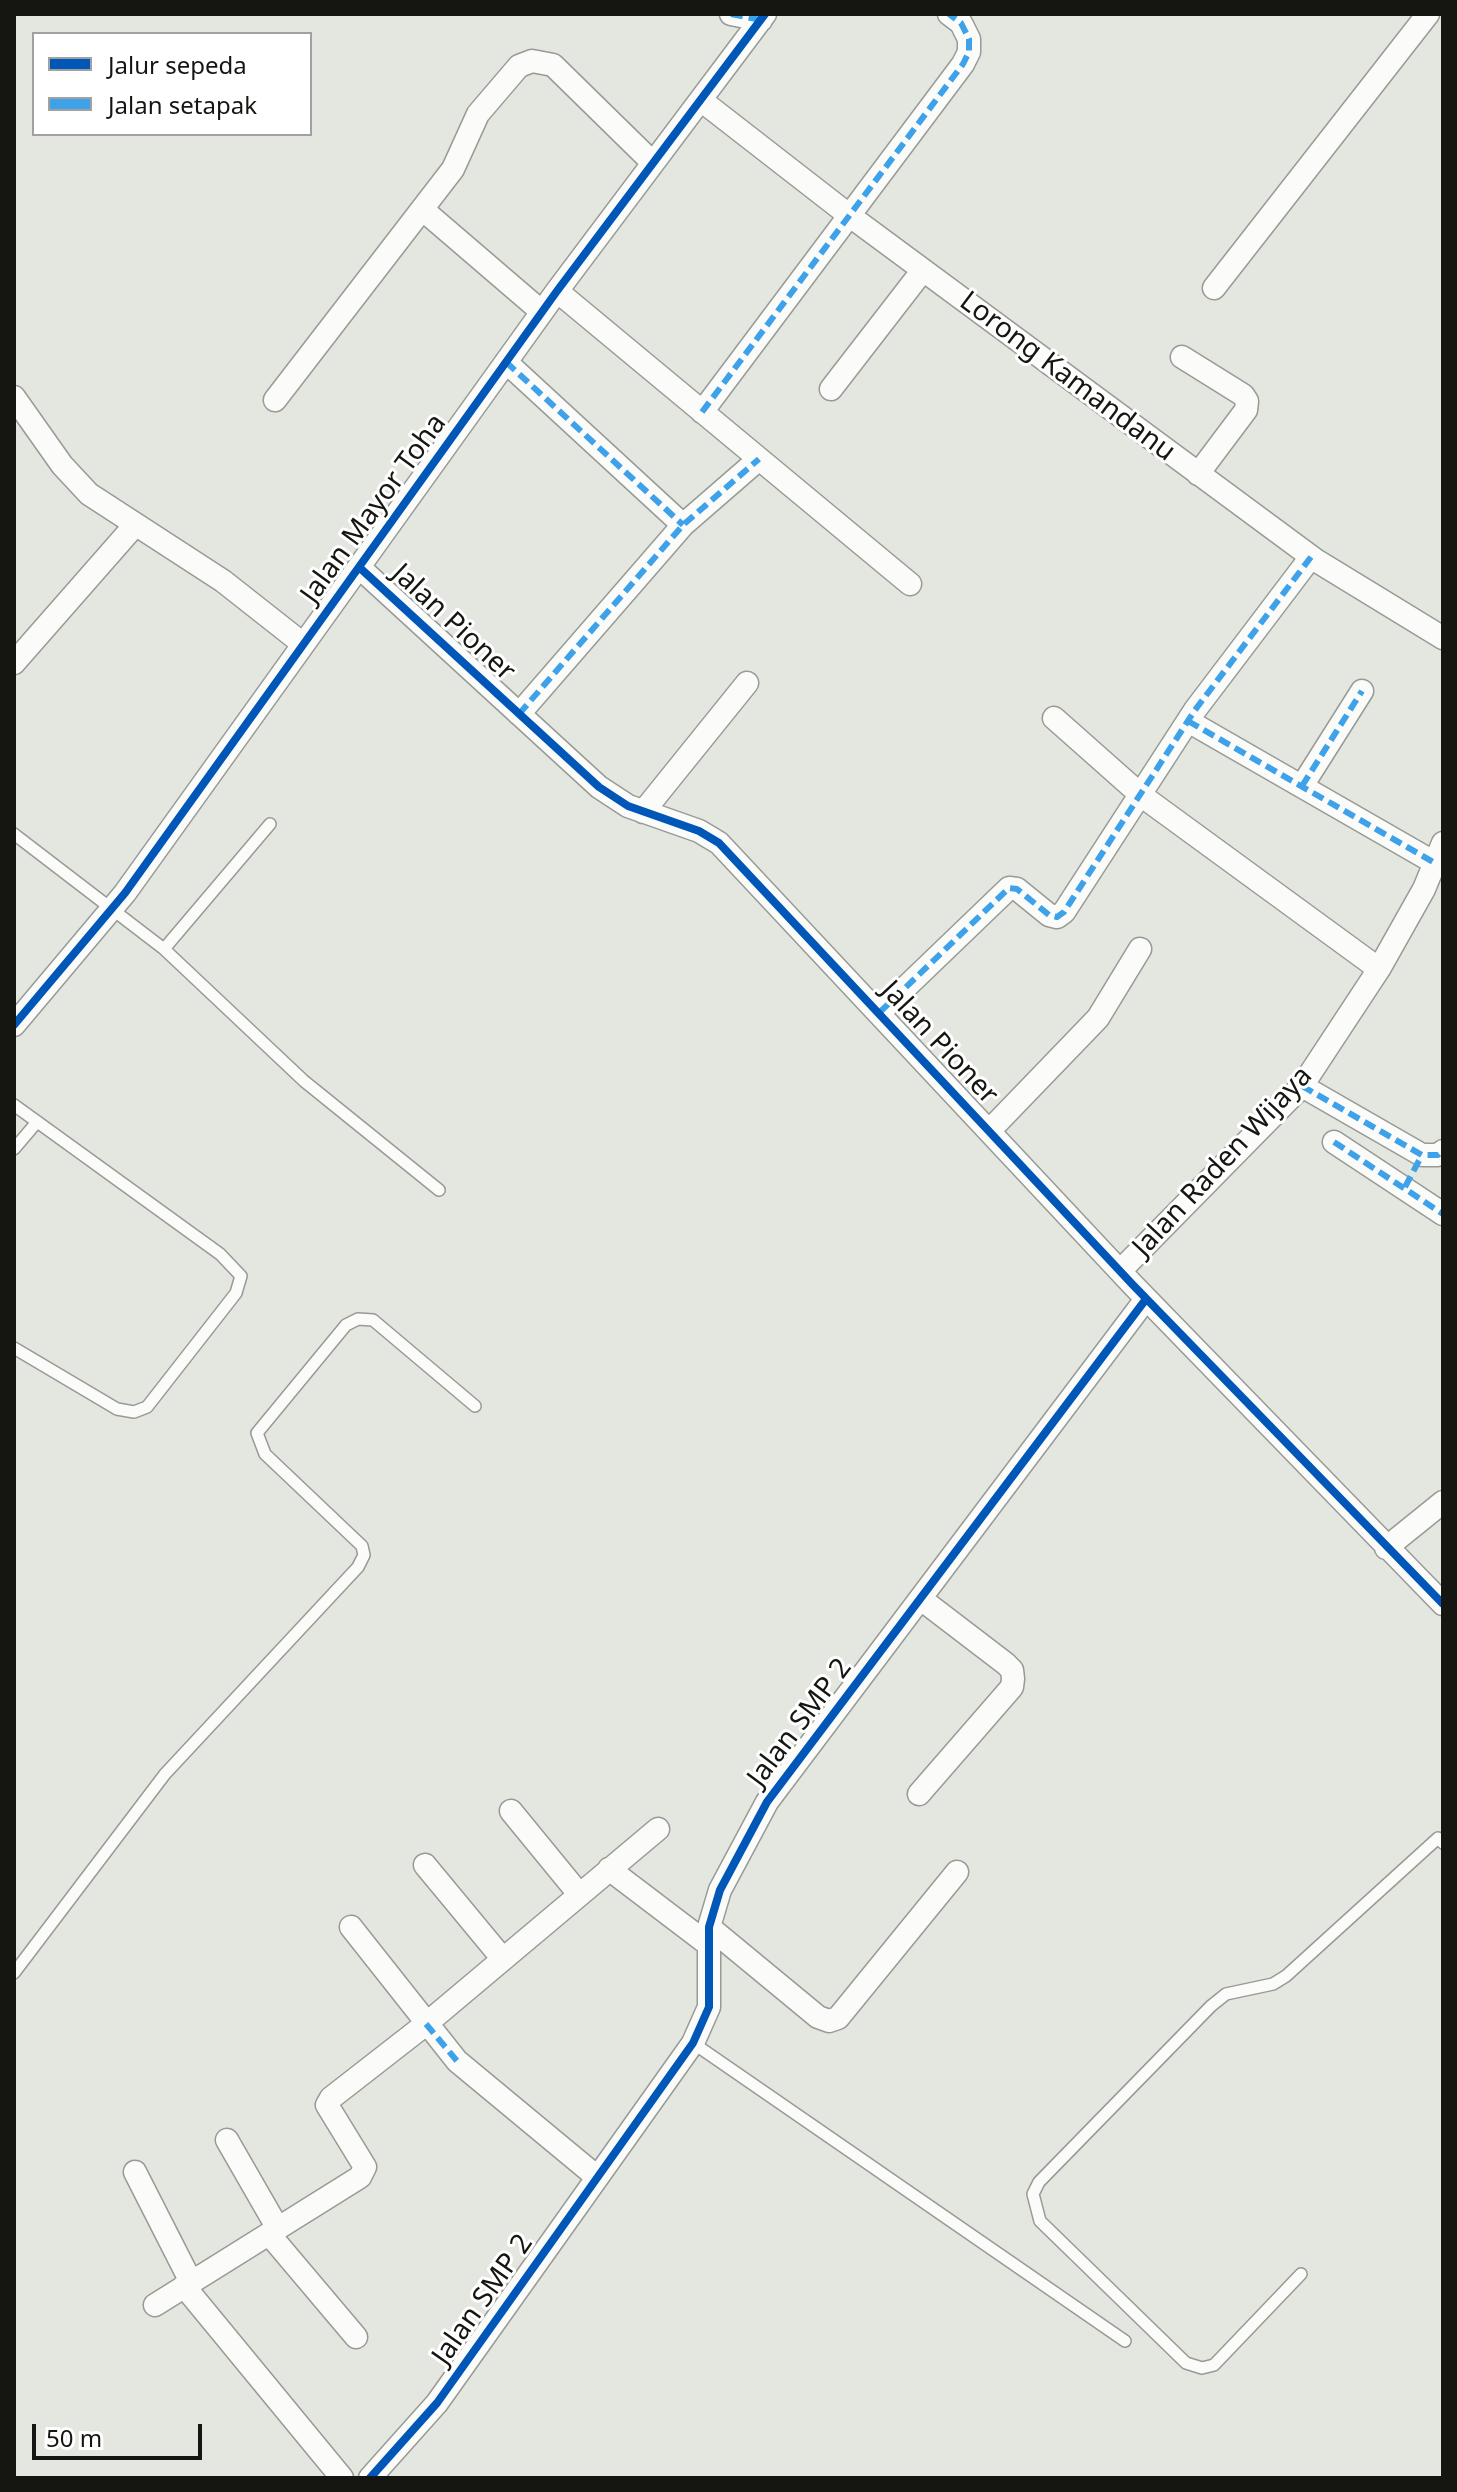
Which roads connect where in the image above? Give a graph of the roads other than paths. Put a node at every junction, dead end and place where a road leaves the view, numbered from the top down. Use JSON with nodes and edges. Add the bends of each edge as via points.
{"nodes":[{"id":1,"x":731,"y":14,"type":"edge"},
{"id":2,"x":949,"y":14,"type":"edge"},
{"id":3,"x":1428,"y":14,"type":"edge"},
{"id":4,"x":763,"y":17,"type":"edge"},
{"id":5,"x":702,"y":101,"type":"junction"},
{"id":6,"x":653,"y":163,"type":"junction"},
{"id":7,"x":422,"y":209,"type":"junction"},
{"id":8,"x":850,"y":216,"type":"junction"},
{"id":9,"x":923,"y":270,"type":"junction"},
{"id":10,"x":1214,"y":288,"type":"dead end"},
{"id":11,"x":557,"y":291,"type":"junction"},
{"id":12,"x":542,"y":312,"type":"junction"},
{"id":13,"x":1182,"y":357,"type":"dead end"},
{"id":14,"x":506,"y":362,"type":"junction"},
{"id":15,"x":831,"y":389,"type":"dead end"},
{"id":16,"x":14,"y":397,"type":"edge"},
{"id":17,"x":275,"y":400,"type":"dead end"},
{"id":18,"x":702,"y":412,"type":"junction"},
{"id":19,"x":759,"y":459,"type":"junction"},
{"id":20,"x":1198,"y":474,"type":"junction"},
{"id":21,"x":135,"y":525,"type":"junction"},
{"id":22,"x":683,"y":525,"type":"junction"},
{"id":23,"x":1311,"y":557,"type":"junction"},
{"id":24,"x":360,"y":568,"type":"junction"},
{"id":25,"x":910,"y":584,"type":"dead end"},
{"id":26,"x":1443,"y":638,"type":"edge"},
{"id":27,"x":303,"y":644,"type":"junction"},
{"id":28,"x":14,"y":663,"type":"edge"},
{"id":29,"x":747,"y":683,"type":"dead end"},
{"id":30,"x":1362,"y":691,"type":"dead end"},
{"id":31,"x":519,"y":714,"type":"junction"},
{"id":32,"x":1054,"y":718,"type":"dead end"},
{"id":33,"x":1188,"y":721,"type":"junction"},
{"id":34,"x":1302,"y":786,"type":"junction"},
{"id":35,"x":1142,"y":796,"type":"junction"},
{"id":36,"x":643,"y":812,"type":"junction"},
{"id":37,"x":270,"y":824,"type":"dead end"},
{"id":38,"x":14,"y":834,"type":"edge"},
{"id":39,"x":1439,"y":853,"type":"edge"},
{"id":40,"x":1434,"y":891,"type":"edge"},
{"id":41,"x":113,"y":907,"type":"junction"},
{"id":42,"x":164,"y":949,"type":"junction"},
{"id":43,"x":1140,"y":949,"type":"dead end"},
{"id":44,"x":1379,"y":969,"type":"junction"},
{"id":45,"x":880,"y":1012,"type":"junction"},
{"id":46,"x":14,"y":1025,"type":"edge"},
{"id":47,"x":1302,"y":1086,"type":"junction"},
{"id":48,"x":14,"y":1105,"type":"edge"},
{"id":49,"x":37,"y":1122,"type":"junction"},
{"id":50,"x":991,"y":1129,"type":"junction"},
{"id":51,"x":1334,"y":1142,"type":"dead end"},
{"id":52,"x":14,"y":1149,"type":"edge"},
{"id":53,"x":1433,"y":1153,"type":"edge"},
{"id":54,"x":1405,"y":1187,"type":"junction"},
{"id":55,"x":439,"y":1190,"type":"dead end"},
{"id":56,"x":1443,"y":1214,"type":"edge"},
{"id":57,"x":1120,"y":1271,"type":"junction"},
{"id":58,"x":1146,"y":1299,"type":"junction"},
{"id":59,"x":14,"y":1348,"type":"edge"},
{"id":60,"x":475,"y":1406,"type":"dead end"},
{"id":61,"x":1443,"y":1502,"type":"edge"},
{"id":62,"x":1386,"y":1548,"type":"junction"},
{"id":63,"x":921,"y":1599,"type":"junction"},
{"id":64,"x":1443,"y":1604,"type":"edge"},
{"id":65,"x":919,"y":1794,"type":"dead end"},
{"id":66,"x":511,"y":1811,"type":"dead end"},
{"id":67,"x":658,"y":1829,"type":"dead end"},
{"id":68,"x":1441,"y":1838,"type":"edge"},
{"id":69,"x":425,"y":1865,"type":"dead end"},
{"id":70,"x":609,"y":1869,"type":"junction"},
{"id":71,"x":957,"y":1872,"type":"dead end"},
{"id":72,"x":579,"y":1894,"type":"junction"},
{"id":73,"x":351,"y":1927,"type":"dead end"},
{"id":74,"x":709,"y":1936,"type":"junction"},
{"id":75,"x":502,"y":1958,"type":"junction"},
{"id":76,"x":14,"y":1973,"type":"edge"},
{"id":77,"x":426,"y":2024,"type":"junction"},
{"id":78,"x":693,"y":2043,"type":"junction"},
{"id":79,"x":227,"y":2140,"type":"dead end"},
{"id":80,"x":135,"y":2172,"type":"dead end"},
{"id":81,"x":597,"y":2177,"type":"junction"},
{"id":82,"x":273,"y":2230,"type":"junction"},
{"id":83,"x":1301,"y":2274,"type":"dead end"},
{"id":84,"x":188,"y":2284,"type":"junction"},
{"id":85,"x":155,"y":2305,"type":"dead end"},
{"id":86,"x":356,"y":2337,"type":"dead end"},
{"id":87,"x":1125,"y":2341,"type":"dead end"},
{"id":88,"x":342,"y":2478,"type":"edge"},
{"id":89,"x":370,"y":2478,"type":"edge"}],
"edges":[{"from":1,"to":4,"type":"street"},
{"from":2,"to":8,"type":"street","via":[[961,23],[969,52]]},
{"from":3,"to":10,"type":"street"},
{"from":4,"to":5,"type":"street","name":"Jalan Mayor Toha"},
{"from":5,"to":6,"type":"street","name":"Jalan Mayor Toha"},
{"from":5,"to":8,"type":"street","name":"Lorong Kamandanu"},
{"from":6,"to":7,"type":"street","via":[[553,65],[532,61],[519,66],[478,114],[453,169]]},
{"from":6,"to":11,"type":"street","name":"Jalan Mayor Toha"},
{"from":7,"to":12,"type":"street"},
{"from":7,"to":17,"type":"street"},
{"from":8,"to":9,"type":"street","name":"Lorong Kamandanu"},
{"from":8,"to":18,"type":"street"},
{"from":9,"to":15,"type":"street"},
{"from":9,"to":20,"type":"street","name":"Lorong Kamandanu"},
{"from":11,"to":12,"type":"street","name":"Jalan Mayor Toha"},
{"from":11,"to":18,"type":"street"},
{"from":12,"to":14,"type":"street","name":"Jalan Mayor Toha"},
{"from":13,"to":20,"type":"street","via":[[1247,401],[1246,410]]},
{"from":14,"to":22,"type":"street"},
{"from":14,"to":24,"type":"street","name":"Jalan Mayor Toha"},
{"from":16,"to":21,"type":"street","via":[[76,481]]},
{"from":18,"to":19,"type":"street"},
{"from":19,"to":22,"type":"street"},
{"from":19,"to":25,"type":"street"},
{"from":20,"to":23,"type":"street","name":"Lorong Kamandanu"},
{"from":21,"to":27,"type":"street","via":[[223,581]]},
{"from":21,"to":28,"type":"street"},
{"from":22,"to":31,"type":"street"},
{"from":23,"to":26,"type":"street","name":"Lorong Kamandanu"},
{"from":23,"to":33,"type":"street"},
{"from":24,"to":27,"type":"street","name":"Jalan Mayor Toha"},
{"from":24,"to":31,"type":"street","name":"Jalan Pioner"},
{"from":27,"to":41,"type":"street","name":"Jalan Mayor Toha"},
{"from":29,"to":36,"type":"street"},
{"from":30,"to":34,"type":"street"},
{"from":31,"to":36,"type":"street","name":"Jalan Pioner","via":[[599,787]]},
{"from":32,"to":35,"type":"street"},
{"from":33,"to":34,"type":"street"},
{"from":33,"to":35,"type":"street"},
{"from":34,"to":39,"type":"street"},
{"from":35,"to":44,"type":"street"},
{"from":35,"to":45,"type":"street","via":[[1064,912],[1049,915],[1009,888]]},
{"from":36,"to":45,"type":"street","name":"Jalan Pioner","via":[[719,843]]},
{"from":37,"to":42,"type":"lane"},
{"from":38,"to":41,"type":"lane"},
{"from":39,"to":40,"type":"street","name":"Jalan Raden Wijaya"},
{"from":40,"to":44,"type":"street","name":"Jalan Raden Wijaya"},
{"from":41,"to":42,"type":"lane"},
{"from":41,"to":46,"type":"street","name":"Jalan Mayor Toha"},
{"from":42,"to":55,"type":"lane","via":[[304,1081]]},
{"from":43,"to":50,"type":"street","via":[[1098,1018]]},
{"from":44,"to":47,"type":"street","name":"Jalan Raden Wijaya"},
{"from":45,"to":50,"type":"street","name":"Jalan Pioner"},
{"from":47,"to":53,"type":"street"},
{"from":47,"to":57,"type":"street","name":"Jalan Raden Wijaya"},
{"from":48,"to":49,"type":"lane"},
{"from":49,"to":52,"type":"lane"},
{"from":49,"to":59,"type":"lane","via":[[220,1254],[236,1268],[240,1286],[147,1407],[134,1412],[117,1409]]},
{"from":50,"to":57,"type":"street","name":"Jalan Pioner"},
{"from":51,"to":54,"type":"street"},
{"from":53,"to":54,"type":"street"},
{"from":54,"to":56,"type":"street"},
{"from":57,"to":58,"type":"street","name":"Jalan Pioner"},
{"from":58,"to":62,"type":"street","name":"Jalan Pioner"},
{"from":58,"to":63,"type":"street","name":"Jalan SMP 2"},
{"from":60,"to":76,"type":"lane","via":[[373,1320],[358,1319],[346,1325],[257,1433],[265,1454],[362,1546],[364,1555],[165,1774]]},
{"from":61,"to":62,"type":"street"},
{"from":62,"to":64,"type":"street","name":"Jalan Pioner"},
{"from":63,"to":65,"type":"street","via":[[1006,1664],[1013,1679],[1012,1687]]},
{"from":63,"to":74,"type":"street","name":"Jalan SMP 2","via":[[767,1802],[720,1890]]},
{"from":66,"to":72,"type":"street"},
{"from":67,"to":70,"type":"street"},
{"from":68,"to":83,"type":"lane","via":[[1286,1976],[1226,1994],[1211,2006],[1033,2194],[1040,2221],[1186,2363],[1202,2368],[1214,2365]]},
{"from":69,"to":75,"type":"street"},
{"from":70,"to":72,"type":"street"},
{"from":70,"to":74,"type":"street"},
{"from":71,"to":74,"type":"street","via":[[838,2018],[829,2021]]},
{"from":72,"to":75,"type":"street"},
{"from":73,"to":77,"type":"street"},
{"from":74,"to":78,"type":"street","name":"Jalan SMP 2","via":[[709,2007]]},
{"from":75,"to":77,"type":"street"},
{"from":77,"to":81,"type":"street","via":[[476,2078]]},
{"from":77,"to":82,"type":"street","via":[[327,2105],[365,2167],[360,2177]]},
{"from":78,"to":81,"type":"street","name":"Jalan SMP 2"},
{"from":78,"to":87,"type":"lane"},
{"from":79,"to":82,"type":"street"},
{"from":80,"to":84,"type":"street"},
{"from":81,"to":89,"type":"street","name":"Jalan SMP 2","via":[[437,2403]]},
{"from":82,"to":84,"type":"street"},
{"from":82,"to":86,"type":"street"},
{"from":84,"to":85,"type":"street"},
{"from":84,"to":88,"type":"street"}]}
